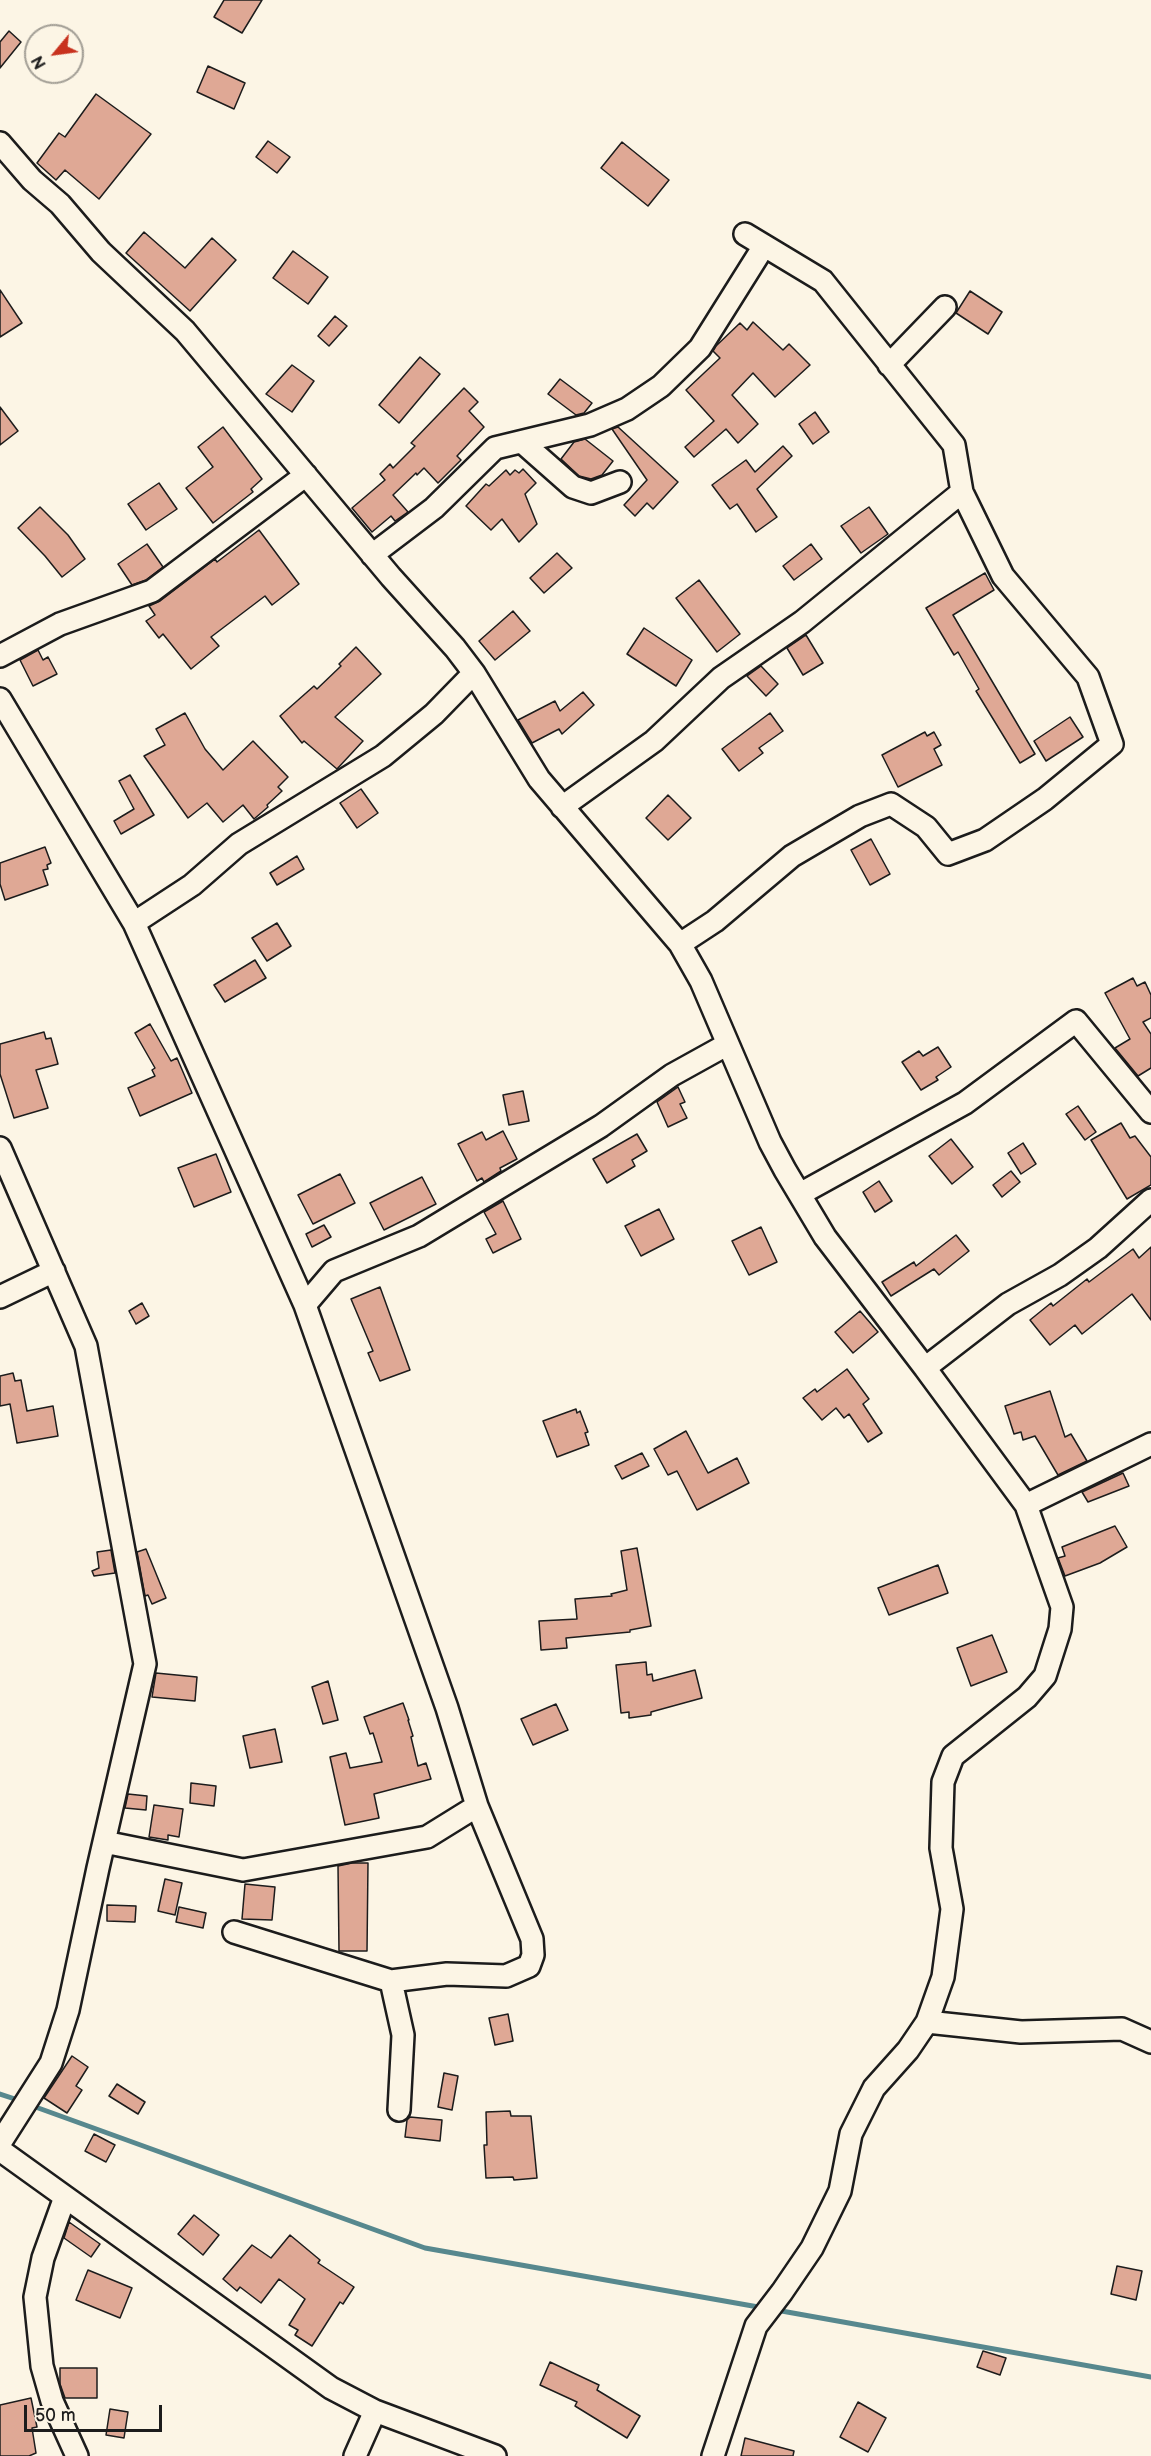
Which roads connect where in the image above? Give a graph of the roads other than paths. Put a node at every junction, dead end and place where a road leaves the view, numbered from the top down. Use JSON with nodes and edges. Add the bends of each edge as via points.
{"nodes":[{"id":1,"x":0,"y":143,"type":"edge"},
{"id":2,"x":745,"y":234,"type":"dead end"},
{"id":3,"x":764,"y":246,"type":"junction"},
{"id":4,"x":945,"y":307,"type":"dead end"},
{"id":5,"x":889,"y":365,"type":"junction"},
{"id":6,"x":522,"y":442,"type":"junction"},
{"id":7,"x":306,"y":475,"type":"junction"},
{"id":8,"x":620,"y":482,"type":"dead end"},
{"id":9,"x":962,"y":492,"type":"junction"},
{"id":10,"x":372,"y":555,"type":"junction"},
{"id":11,"x":0,"y":656,"type":"edge"},
{"id":12,"x":474,"y":673,"type":"junction"},
{"id":13,"x":0,"y":699,"type":"edge"},
{"id":14,"x":562,"y":807,"type":"junction"},
{"id":15,"x":134,"y":923,"type":"junction"},
{"id":16,"x":680,"y":944,"type":"junction"},
{"id":17,"x":728,"y":1044,"type":"junction"},
{"id":18,"x":1151,"y":1112,"type":"edge"},
{"id":19,"x":0,"y":1148,"type":"edge"},
{"id":20,"x":800,"y":1194,"type":"junction"},
{"id":21,"x":1151,"y":1200,"type":"edge"},
{"id":22,"x":54,"y":1271,"type":"junction"},
{"id":23,"x":0,"y":1297,"type":"edge"},
{"id":24,"x":305,"y":1305,"type":"junction"},
{"id":25,"x":926,"y":1368,"type":"junction"},
{"id":26,"x":1151,"y":1444,"type":"edge"},
{"id":27,"x":1026,"y":1505,"type":"junction"},
{"id":28,"x":477,"y":1806,"type":"junction"},
{"id":29,"x":104,"y":1842,"type":"junction"},
{"id":30,"x":234,"y":1932,"type":"dead end"},
{"id":31,"x":391,"y":1981,"type":"junction"},
{"id":32,"x":927,"y":2022,"type":"junction"},
{"id":33,"x":1151,"y":2042,"type":"edge"},
{"id":34,"x":399,"y":2110,"type":"dead end"},
{"id":35,"x":0,"y":2143,"type":"edge"},
{"id":36,"x":0,"y":2150,"type":"edge"},
{"id":37,"x":65,"y":2197,"type":"junction"},
{"id":38,"x":375,"y":2411,"type":"junction"},
{"id":39,"x":77,"y":2456,"type":"edge"},
{"id":40,"x":355,"y":2456,"type":"edge"},
{"id":41,"x":495,"y":2456,"type":"edge"},
{"id":42,"x":713,"y":2456,"type":"edge"}],
"edges":[{"from":1,"to":7,"type":"street","via":[[101,252],[185,331]]},
{"from":2,"to":3,"type":"street"},
{"from":3,"to":5,"type":"street","via":[[823,281]]},
{"from":3,"to":6,"type":"street","via":[[700,348],[661,386],[627,409],[590,425]]},
{"from":4,"to":5,"type":"street"},
{"from":5,"to":9,"type":"street","via":[[954,445]]},
{"from":6,"to":8,"type":"street","via":[[573,487],[591,493]]},
{"from":6,"to":10,"type":"street","via":[[486,454],[471,474],[434,508]]},
{"from":7,"to":10,"type":"street"},
{"from":7,"to":11,"type":"street","via":[[152,591],[60,624]]},
{"from":9,"to":14,"type":"street","via":[[802,622],[721,678],[654,741]]},
{"from":9,"to":16,"type":"street","via":[[1003,576],[1088,677],[1112,744],[1045,800],[985,840],[948,854],[926,827],[891,804],[860,816],[792,856],[715,921]]},
{"from":10,"to":12,"type":"street"},
{"from":12,"to":14,"type":"street","via":[[538,778]]},
{"from":12,"to":15,"type":"street","via":[[434,714],[383,756],[239,844],[192,885]]},
{"from":13,"to":15,"type":"street"},
{"from":14,"to":16,"type":"street"},
{"from":15,"to":24,"type":"street"},
{"from":16,"to":17,"type":"street"},
{"from":17,"to":20,"type":"street","via":[[770,1142]]},
{"from":17,"to":24,"type":"street","via":[[672,1075],[601,1126],[419,1236],[334,1271]]},
{"from":18,"to":20,"type":"street","via":[[1076,1021],[965,1103]]},
{"from":19,"to":22,"type":"street"},
{"from":20,"to":25,"type":"street","via":[[825,1237]]},
{"from":21,"to":25,"type":"street","via":[[1098,1248],[1008,1304]]},
{"from":22,"to":23,"type":"street"},
{"from":22,"to":29,"type":"street","via":[[86,1346],[145,1664]]},
{"from":24,"to":28,"type":"street","via":[[447,1708]]},
{"from":25,"to":27,"type":"street"},
{"from":26,"to":27,"type":"street"},
{"from":27,"to":32,"type":"street","via":[[1062,1607],[1059,1629],[1045,1676],[1027,1697],[953,1756],[943,1782],[941,1848],[952,1909],[943,1977]]},
{"from":28,"to":29,"type":"street","via":[[427,1837],[243,1870]]},
{"from":28,"to":31,"type":"street","via":[[532,1939],[529,1966],[506,1976],[447,1974]]},
{"from":29,"to":35,"type":"street","via":[[68,2010],[51,2063]]},
{"from":30,"to":31,"type":"street"},
{"from":31,"to":34,"type":"street","via":[[403,2035]]},
{"from":32,"to":33,"type":"street","via":[[1021,2032],[1122,2029]]},
{"from":32,"to":42,"type":"street","via":[[874,2088],[850,2134],[840,2191],[812,2248],[756,2326]]},
{"from":36,"to":37,"type":"street"},
{"from":37,"to":38,"type":"street","via":[[331,2388]]},
{"from":37,"to":39,"type":"street","via":[[43,2258],[35,2297],[42,2366],[52,2402]]},
{"from":38,"to":40,"type":"street"},
{"from":38,"to":41,"type":"street"}]}
